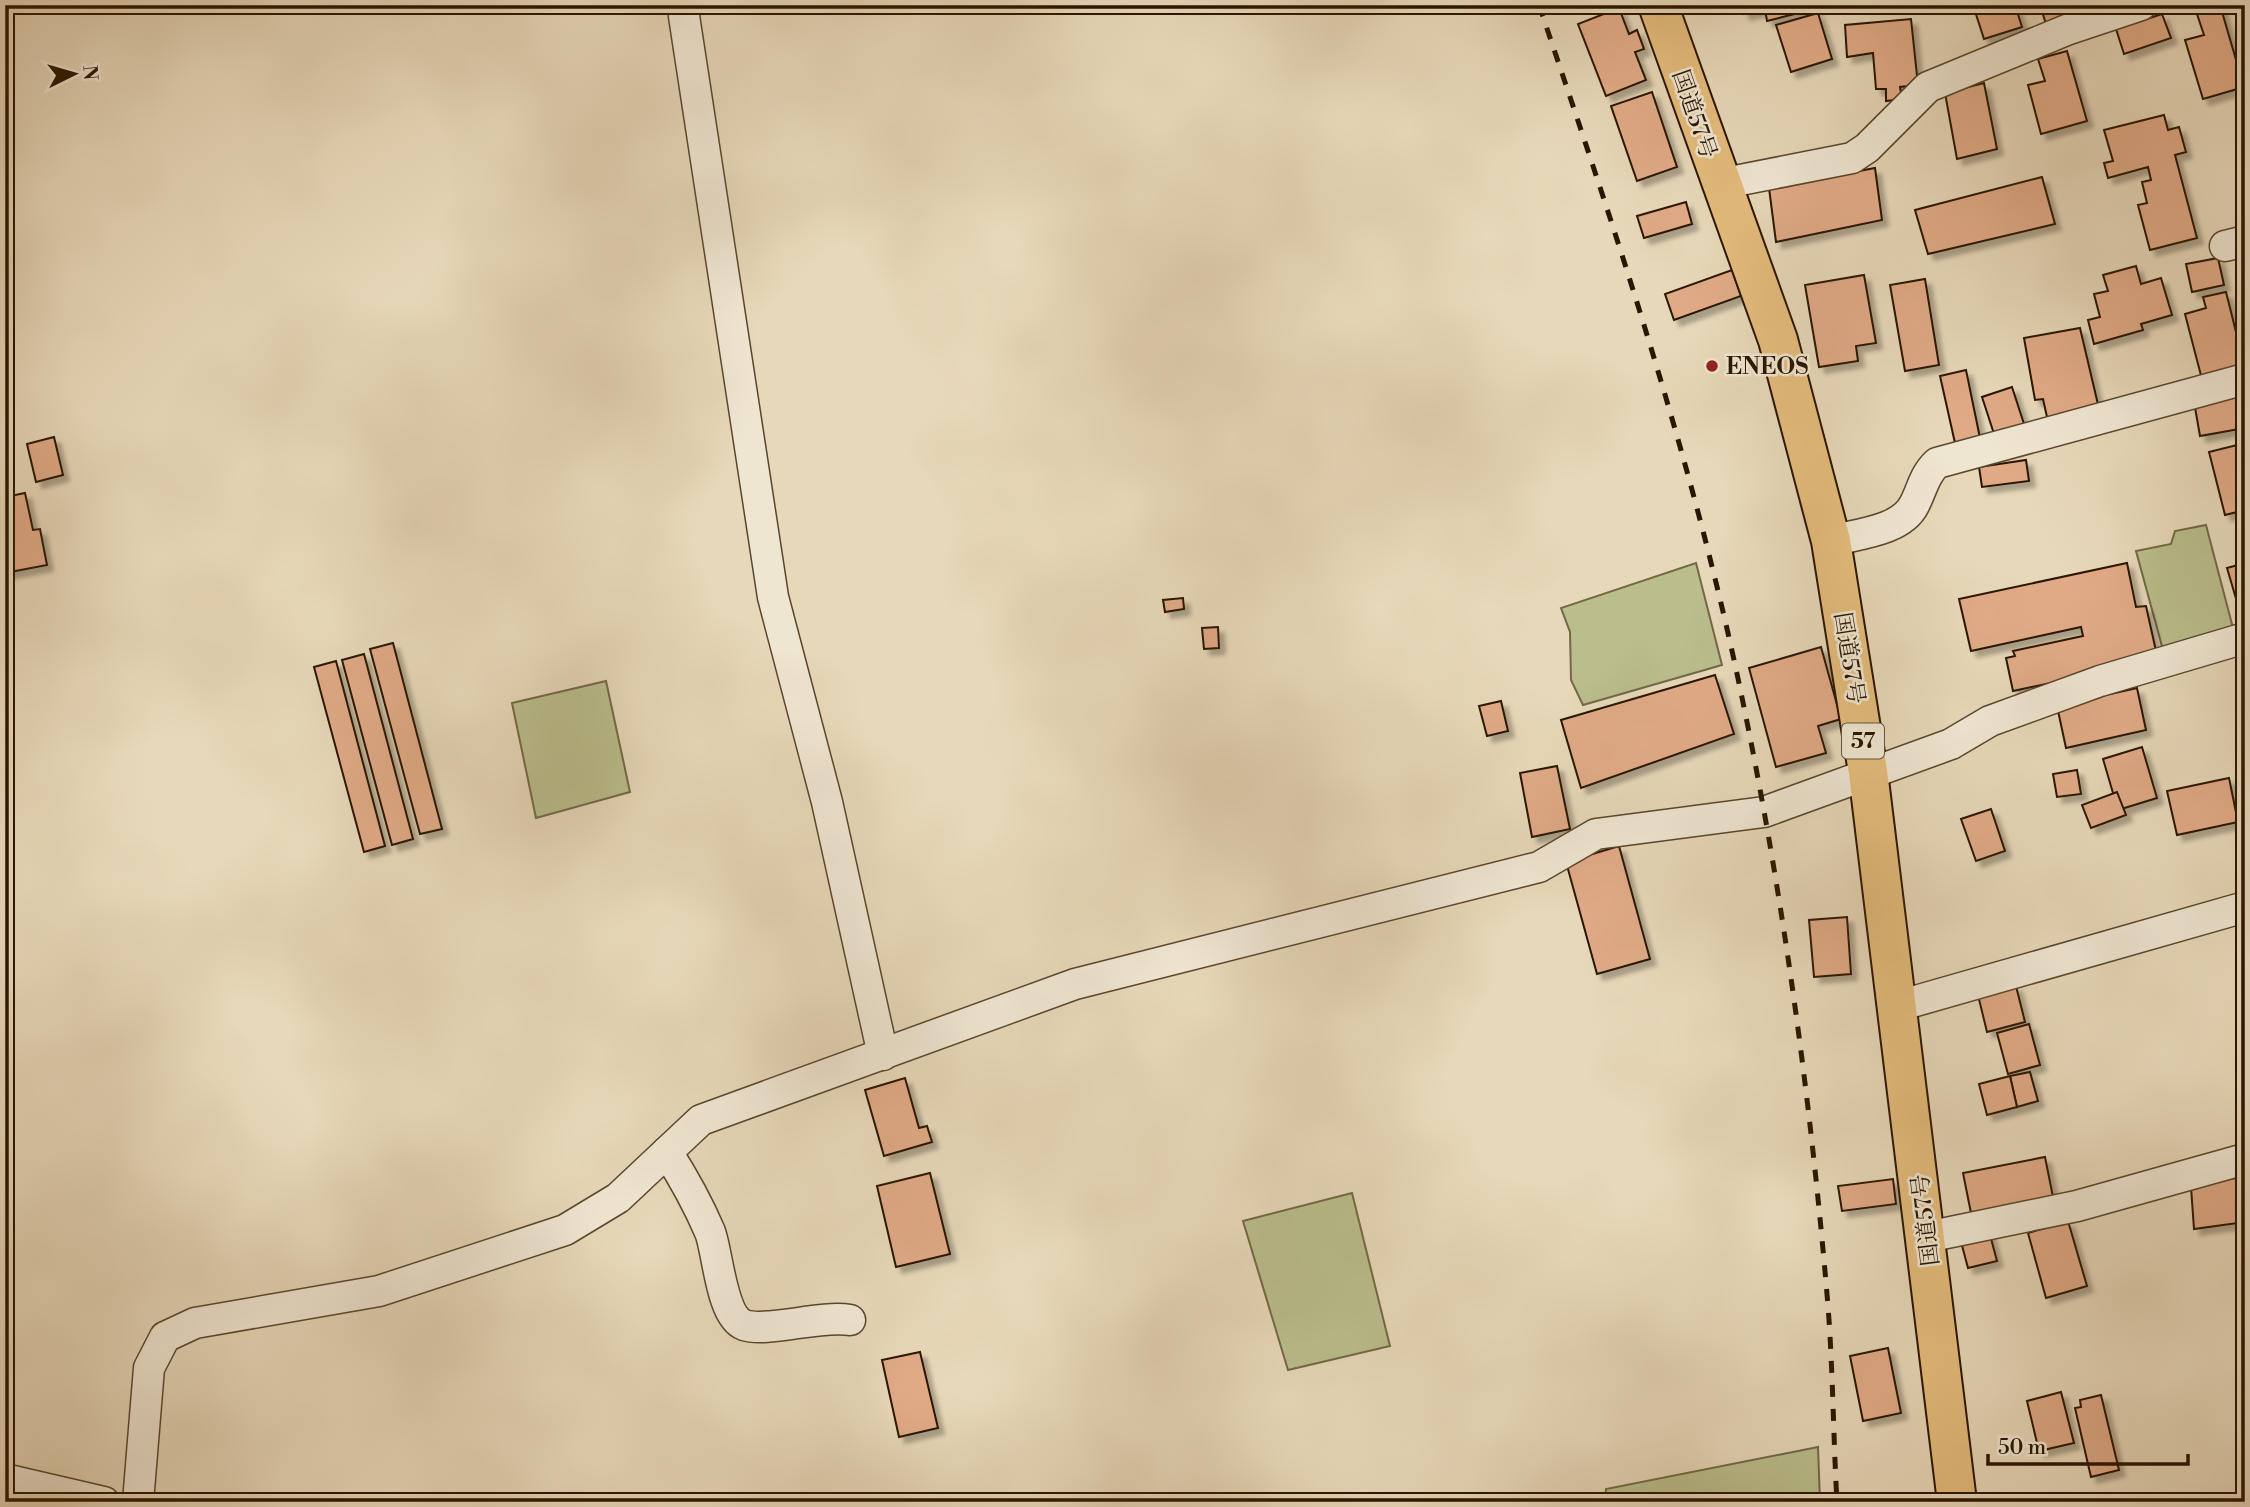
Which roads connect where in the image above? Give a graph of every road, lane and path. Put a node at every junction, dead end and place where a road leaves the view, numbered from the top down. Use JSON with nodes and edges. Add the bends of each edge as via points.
{"nodes":[{"id":1,"x":686,"y":5,"type":"edge"},
{"id":2,"x":1658,"y":5,"type":"edge"},
{"id":3,"x":2141,"y":5,"type":"edge"},
{"id":4,"x":1720,"y":184,"type":"junction"},
{"id":5,"x":2245,"y":379,"type":"edge"},
{"id":6,"x":1831,"y":541,"type":"junction"},
{"id":7,"x":2245,"y":638,"type":"edge"},
{"id":8,"x":1868,"y":772,"type":"junction"},
{"id":9,"x":2245,"y":907,"type":"edge"},
{"id":10,"x":1898,"y":1006,"type":"junction"},
{"id":11,"x":883,"y":1055,"type":"junction"},
{"id":12,"x":667,"y":1152,"type":"junction"},
{"id":13,"x":2245,"y":1159,"type":"edge"},
{"id":14,"x":1927,"y":1237,"type":"junction"},
{"id":15,"x":850,"y":1320,"type":"dead end"},
{"id":16,"x":5,"y":1479,"type":"edge"},
{"id":17,"x":104,"y":1502,"type":"edge"},
{"id":18,"x":138,"y":1502,"type":"edge"},
{"id":19,"x":1957,"y":1502,"type":"edge"}],
"edges":[{"from":1,"to":11,"type":"street","via":[[684,16],[773,597],[827,802]]},
{"from":2,"to":4,"type":"highway","name":"国道57号","number":"57"},
{"from":3,"to":4,"type":"street","via":[[1927,88],[1852,158]]},
{"from":4,"to":6,"type":"highway","name":"国道57号","number":"57","via":[[1778,340]]},
{"from":5,"to":6,"type":"street","via":[[1937,463],[1928,472],[1913,508],[1896,523]]},
{"from":6,"to":8,"type":"highway","name":"国道57号","number":"57"},
{"from":7,"to":8,"type":"street","via":[[2100,681],[1990,721],[1951,744]]},
{"from":8,"to":10,"type":"highway","name":"国道57号","number":"57"},
{"from":8,"to":11,"type":"street","via":[[1764,812],[1596,834],[1539,867],[1075,984]]},
{"from":9,"to":10,"type":"street"},
{"from":10,"to":14,"type":"highway","name":"国道57号","number":"57"},
{"from":11,"to":12,"type":"street","via":[[701,1120]]},
{"from":12,"to":15,"type":"street","via":[[710,1234],[729,1312],[742,1325],[832,1317]]},
{"from":12,"to":18,"type":"street","via":[[618,1198],[565,1230],[379,1291],[195,1324],[165,1337],[149,1368]]},
{"from":13,"to":14,"type":"street","via":[[2077,1206]]},
{"from":14,"to":19,"type":"highway","name":"国道57号","number":"57"},
{"from":16,"to":17,"type":"street"}]}
